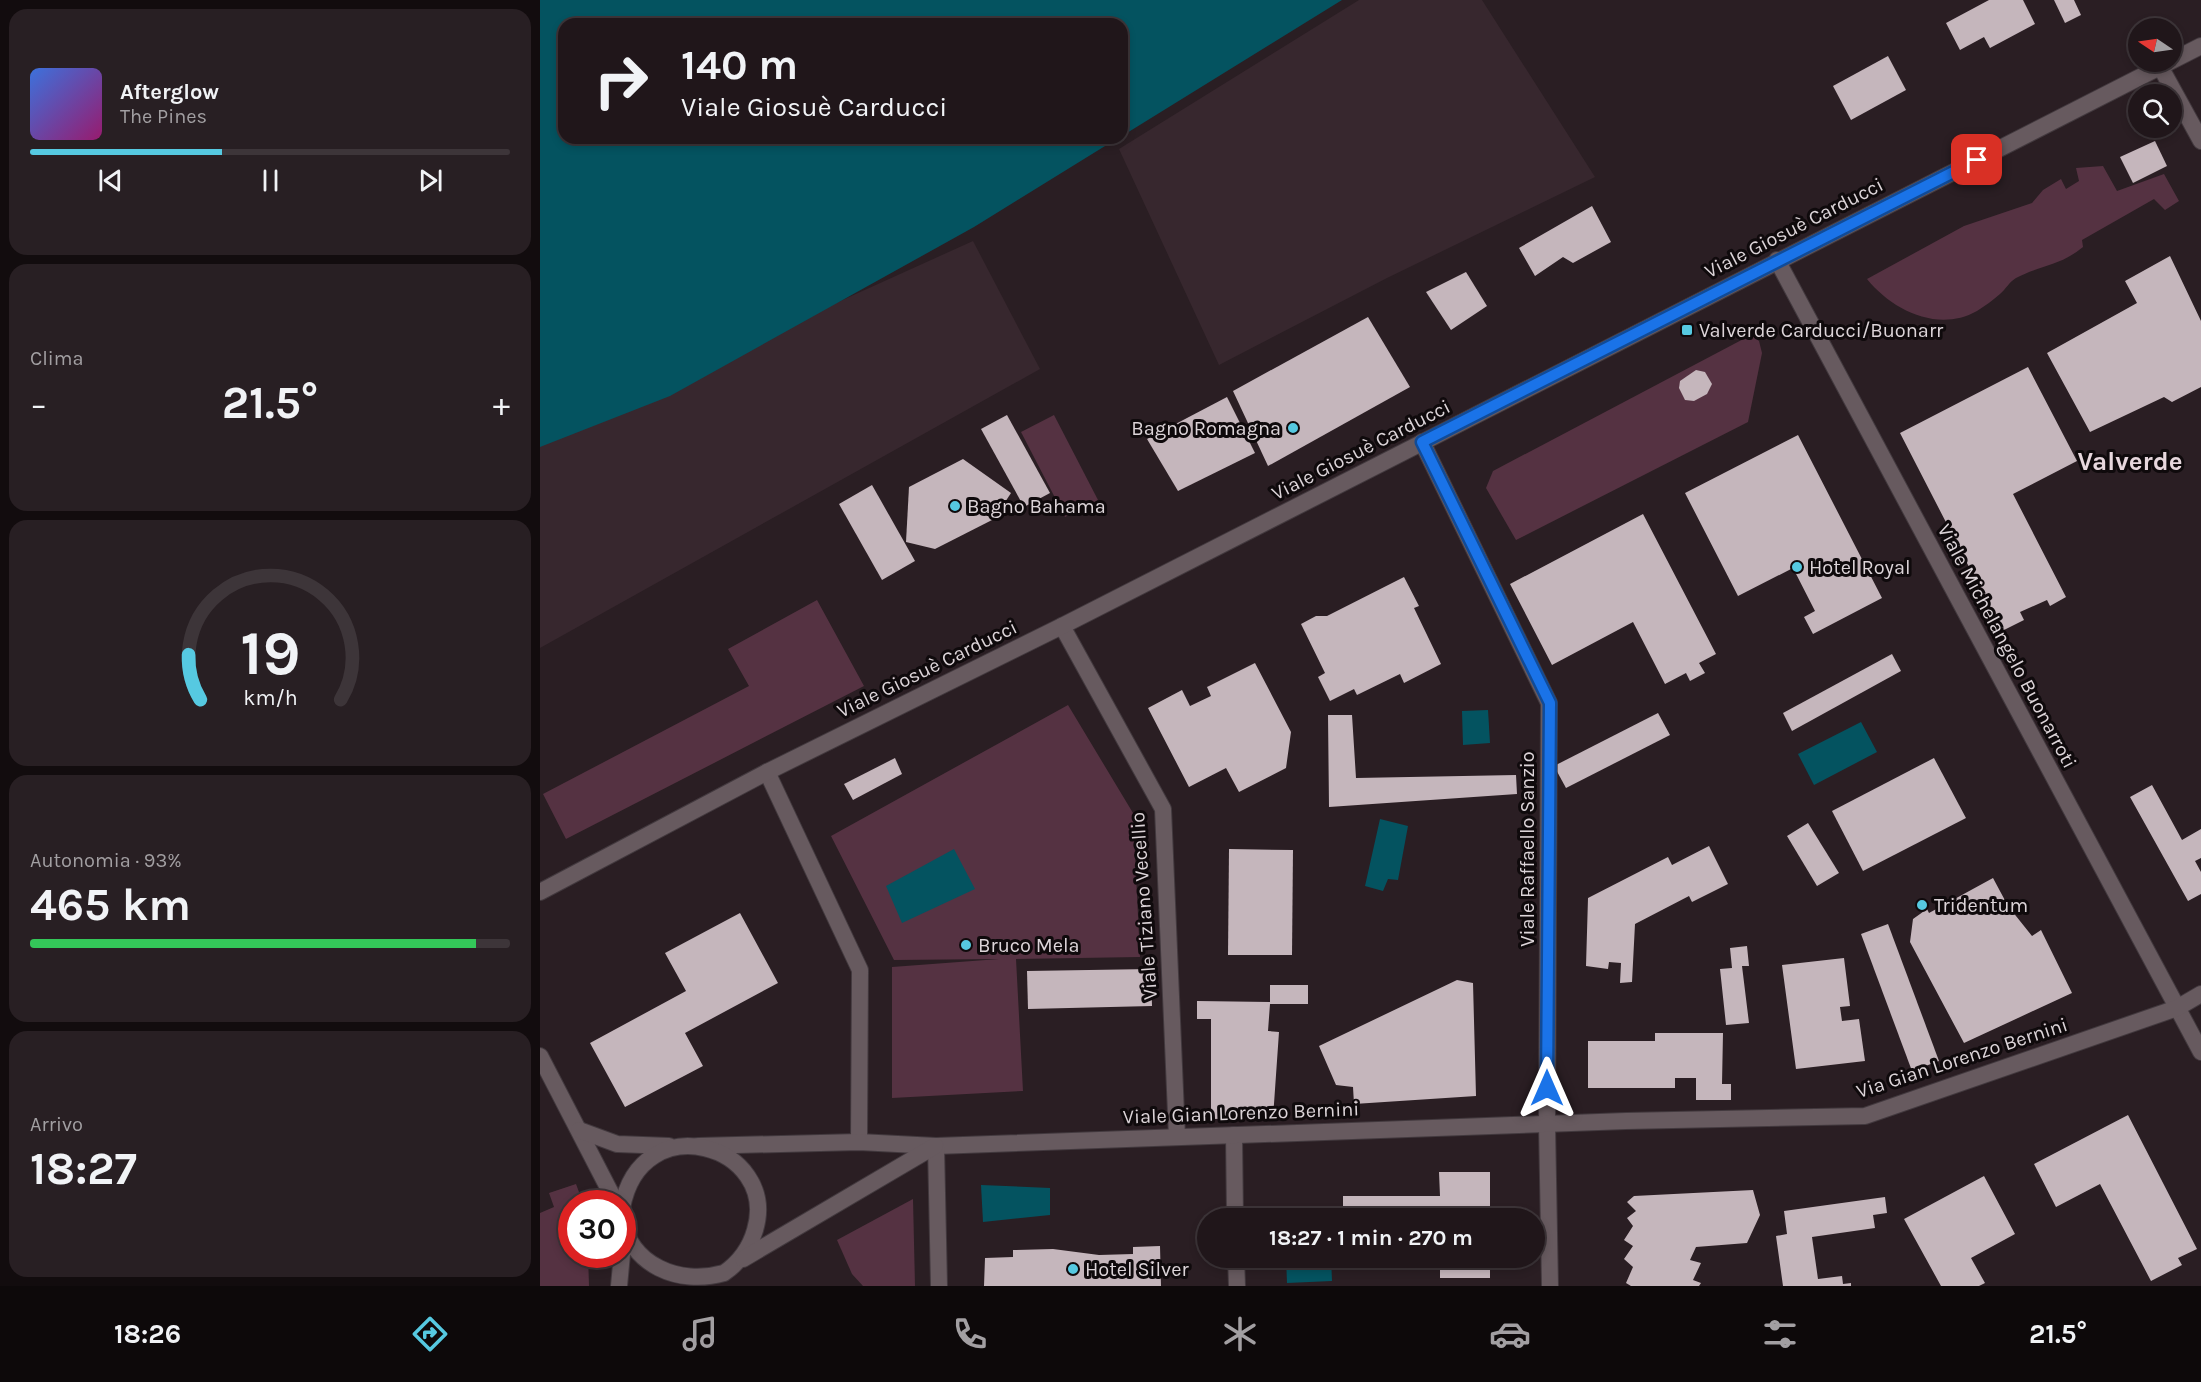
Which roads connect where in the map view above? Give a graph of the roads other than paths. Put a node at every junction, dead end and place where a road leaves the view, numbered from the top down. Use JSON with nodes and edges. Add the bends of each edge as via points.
{"nodes":[{"id":1,"x":2201,"y":46,"type":"edge"},
{"id":2,"x":2182,"y":56,"type":"edge"},
{"id":3,"x":2153,"y":72,"type":"edge"},
{"id":4,"x":2163,"y":72,"type":"edge"},
{"id":5,"x":2201,"y":141,"type":"edge"},
{"id":6,"x":1777,"y":260,"type":"junction"},
{"id":7,"x":1422,"y":442,"type":"junction"},
{"id":8,"x":1062,"y":626,"type":"junction"},
{"id":9,"x":767,"y":772,"type":"junction"},
{"id":10,"x":540,"y":892,"type":"edge"},
{"id":11,"x":2201,"y":994,"type":"edge"},
{"id":12,"x":2177,"y":1008,"type":"junction"},
{"id":13,"x":2201,"y":1052,"type":"edge"},
{"id":14,"x":540,"y":1056,"type":"edge"},
{"id":15,"x":1546,"y":1125,"type":"junction"},
{"id":16,"x":579,"y":1130,"type":"junction"},
{"id":17,"x":1234,"y":1135,"type":"junction"},
{"id":18,"x":1178,"y":1137,"type":"junction"},
{"id":19,"x":859,"y":1142,"type":"junction"},
{"id":20,"x":698,"y":1146,"type":"junction"},
{"id":21,"x":936,"y":1146,"type":"junction"},
{"id":22,"x":676,"y":1147,"type":"junction"},
{"id":23,"x":609,"y":1190,"type":"edge"},
{"id":24,"x":626,"y":1190,"type":"edge"},
{"id":25,"x":1236,"y":1208,"type":"edge"},
{"id":26,"x":636,"y":1256,"type":"edge"},
{"id":27,"x":739,"y":1261,"type":"junction"},
{"id":28,"x":621,"y":1268,"type":"edge"},
{"id":29,"x":1236,"y":1268,"type":"edge"},
{"id":30,"x":722,"y":1274,"type":"junction"},
{"id":31,"x":619,"y":1286,"type":"edge"},
{"id":32,"x":707,"y":1286,"type":"edge"},
{"id":33,"x":939,"y":1286,"type":"edge"},
{"id":34,"x":1237,"y":1286,"type":"edge"},
{"id":35,"x":1550,"y":1286,"type":"edge"}],
"edges":[{"from":1,"to":2,"type":"street","name":"Viale Giosuè Carducci"},
{"from":3,"to":6,"type":"street","name":"Viale Giosuè Carducci"},
{"from":4,"to":5,"type":"street"},
{"from":6,"to":7,"type":"street","name":"Viale Giosuè Carducci"},
{"from":6,"to":12,"type":"street","name":"Viale Michelangelo Buonarroti"},
{"from":7,"to":8,"type":"street","name":"Viale Giosuè Carducci"},
{"from":7,"to":15,"type":"street","name":"Viale Raffaello Sanzio","via":[[1550,703]]},
{"from":8,"to":9,"type":"street","name":"Viale Giosuè Carducci"},
{"from":8,"to":18,"type":"street","name":"Viale Tiziano Vecellio","via":[[1163,809]]},
{"from":9,"to":10,"type":"street","name":"Viale Giosuè Carducci"},
{"from":9,"to":19,"type":"street","via":[[860,970]]},
{"from":11,"to":12,"type":"street","name":"Via Gian Lorenzo Bernini"},
{"from":12,"to":13,"type":"street","name":"Viale Michelangelo Buonarroti"},
{"from":12,"to":15,"type":"street","name":"Via Gian Lorenzo Bernini","via":[[1865,1116]]},
{"from":14,"to":16,"type":"street"},
{"from":15,"to":17,"type":"street","name":"Viale Gian Lorenzo Bernini"},
{"from":15,"to":35,"type":"street","name":"Viale Raffaello Sanzio"},
{"from":16,"to":22,"type":"street","name":"Viale Gian Lorenzo Bernini","via":[[617,1144]]},
{"from":16,"to":23,"type":"street"},
{"from":17,"to":18,"type":"street","name":"Viale Gian Lorenzo Bernini"},
{"from":17,"to":25,"type":"street"},
{"from":18,"to":21,"type":"street","name":"Viale Gian Lorenzo Bernini"},
{"from":19,"to":20,"type":"street","name":"Viale Gian Lorenzo Bernini"},
{"from":19,"to":21,"type":"street","name":"Viale Gian Lorenzo Bernini"},
{"from":20,"to":22,"type":"street","name":"Viale Gian Lorenzo Bernini"},
{"from":20,"to":27,"type":"street","via":[[719,1152],[750,1181],[757,1201],[757,1223],[752,1243]]},
{"from":21,"to":27,"type":"street","name":"Viale Gian Lorenzo Bernini"},
{"from":21,"to":33,"type":"street"},
{"from":22,"to":24,"type":"street","via":[[655,1155],[637,1170]]},
{"from":26,"to":30,"type":"street","via":[[654,1272],[676,1281],[700,1281]]},
{"from":27,"to":30,"type":"street","name":"Viale Gian Lorenzo Bernini"},
{"from":28,"to":31,"type":"street"},
{"from":29,"to":34,"type":"street"},
{"from":30,"to":32,"type":"street"}]}
